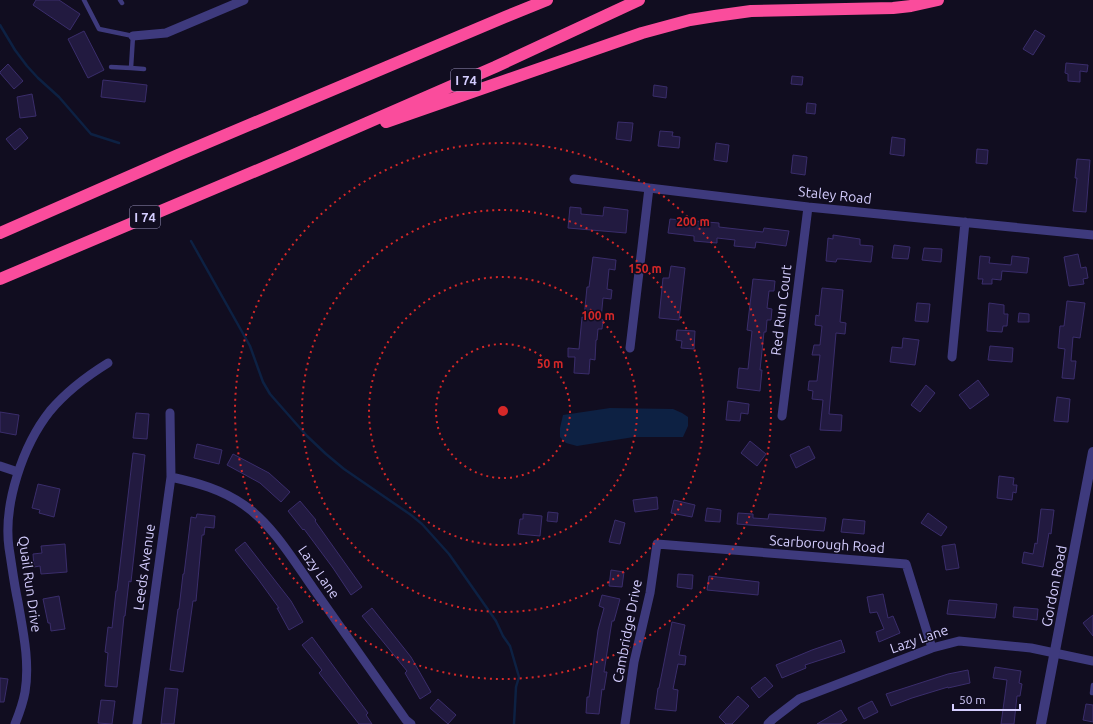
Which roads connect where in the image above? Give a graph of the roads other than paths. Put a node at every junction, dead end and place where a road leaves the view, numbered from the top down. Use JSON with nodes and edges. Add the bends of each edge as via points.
{"nodes":[{"id":1,"x":84,"y":0,"type":"edge"},
{"id":2,"x":244,"y":0,"type":"edge"},
{"id":3,"x":531,"y":0,"type":"edge"},
{"id":4,"x":547,"y":0,"type":"edge"},
{"id":5,"x":639,"y":0,"type":"edge"},
{"id":6,"x":938,"y":0,"type":"edge"},
{"id":7,"x":505,"y":17,"type":"junction"},
{"id":8,"x":133,"y":36,"type":"junction"},
{"id":9,"x":111,"y":67,"type":"dead end"},
{"id":10,"x":131,"y":68,"type":"junction"},
{"id":11,"x":144,"y":69,"type":"dead end"},
{"id":12,"x":291,"y":156,"type":"junction"},
{"id":13,"x":574,"y":179,"type":"dead end"},
{"id":14,"x":649,"y":188,"type":"junction"},
{"id":15,"x":808,"y":207,"type":"junction"},
{"id":16,"x":965,"y":222,"type":"junction"},
{"id":17,"x":0,"y":233,"type":"edge"},
{"id":18,"x":1093,"y":235,"type":"edge"},
{"id":19,"x":0,"y":279,"type":"edge"},
{"id":20,"x":630,"y":348,"type":"dead end"},
{"id":21,"x":952,"y":357,"type":"dead end"},
{"id":22,"x":108,"y":363,"type":"dead end"},
{"id":23,"x":170,"y":413,"type":"dead end"},
{"id":24,"x":782,"y":416,"type":"dead end"},
{"id":25,"x":1093,"y":452,"type":"edge"},
{"id":26,"x":0,"y":466,"type":"edge"},
{"id":27,"x":18,"y":472,"type":"junction"},
{"id":28,"x":171,"y":477,"type":"junction"},
{"id":29,"x":657,"y":544,"type":"joint"},
{"id":30,"x":932,"y":648,"type":"junction"},
{"id":31,"x":1055,"y":653,"type":"junction"},
{"id":32,"x":1093,"y":661,"type":"edge"},
{"id":33,"x":1093,"y":685,"type":"edge"},
{"id":34,"x":1092,"y":693,"type":"dead end"},
{"id":35,"x":15,"y":724,"type":"edge"},
{"id":36,"x":137,"y":724,"type":"edge"},
{"id":37,"x":411,"y":724,"type":"edge"},
{"id":38,"x":624,"y":724,"type":"edge"},
{"id":39,"x":768,"y":724,"type":"edge"},
{"id":40,"x":1041,"y":724,"type":"edge"}],
"edges":[{"from":1,"to":8,"type":"lane","via":[[99,29]]},
{"from":2,"to":8,"type":"street","via":[[166,33]]},
{"from":3,"to":7,"type":"highway"},
{"from":4,"to":7,"type":"highway"},
{"from":5,"to":12,"type":"highway","number":"I 74","via":[[495,67]]},
{"from":6,"to":12,"type":"highway","via":[[893,8],[751,11],[670,25]]},
{"from":7,"to":17,"type":"highway"},
{"from":8,"to":10,"type":"lane"},
{"from":9,"to":10,"type":"lane"},
{"from":10,"to":11,"type":"lane"},
{"from":12,"to":19,"type":"highway","number":"I 74"},
{"from":13,"to":14,"type":"street","name":"Staley Road"},
{"from":14,"to":15,"type":"street","name":"Staley Road"},
{"from":14,"to":20,"type":"street"},
{"from":15,"to":16,"type":"street","name":"Staley Road"},
{"from":15,"to":24,"type":"street","name":"Red Run Court"},
{"from":16,"to":18,"type":"street","name":"Staley Road"},
{"from":16,"to":21,"type":"street"},
{"from":22,"to":27,"type":"street","name":"Quail Run Drive","via":[[86,377],[50,412],[34,437]]},
{"from":23,"to":28,"type":"street","name":"Leeds Avenue"},
{"from":25,"to":31,"type":"street","name":"Gordon Road"},
{"from":26,"to":27,"type":"street"},
{"from":27,"to":35,"type":"street","name":"Quail Run Drive","via":[[8,521],[9,546],[24,632],[26,677],[25,692]]},
{"from":28,"to":36,"type":"street","name":"Leeds Avenue"},
{"from":28,"to":37,"type":"street","name":"Lazy Lane","via":[[223,492],[245,505],[267,526]]},
{"from":29,"to":30,"type":"street","name":"Scarborough Road","via":[[906,564]]},
{"from":29,"to":38,"type":"street","name":"Cambridge Drive"},
{"from":30,"to":31,"type":"street","name":"Lazy Lane","via":[[959,641]]},
{"from":30,"to":39,"type":"street","name":"Lazy Lane","via":[[799,699]]},
{"from":31,"to":32,"type":"street","name":"Lazy Lane"},
{"from":31,"to":40,"type":"street","name":"Gordon Road"},
{"from":33,"to":34,"type":"lane"}]}
